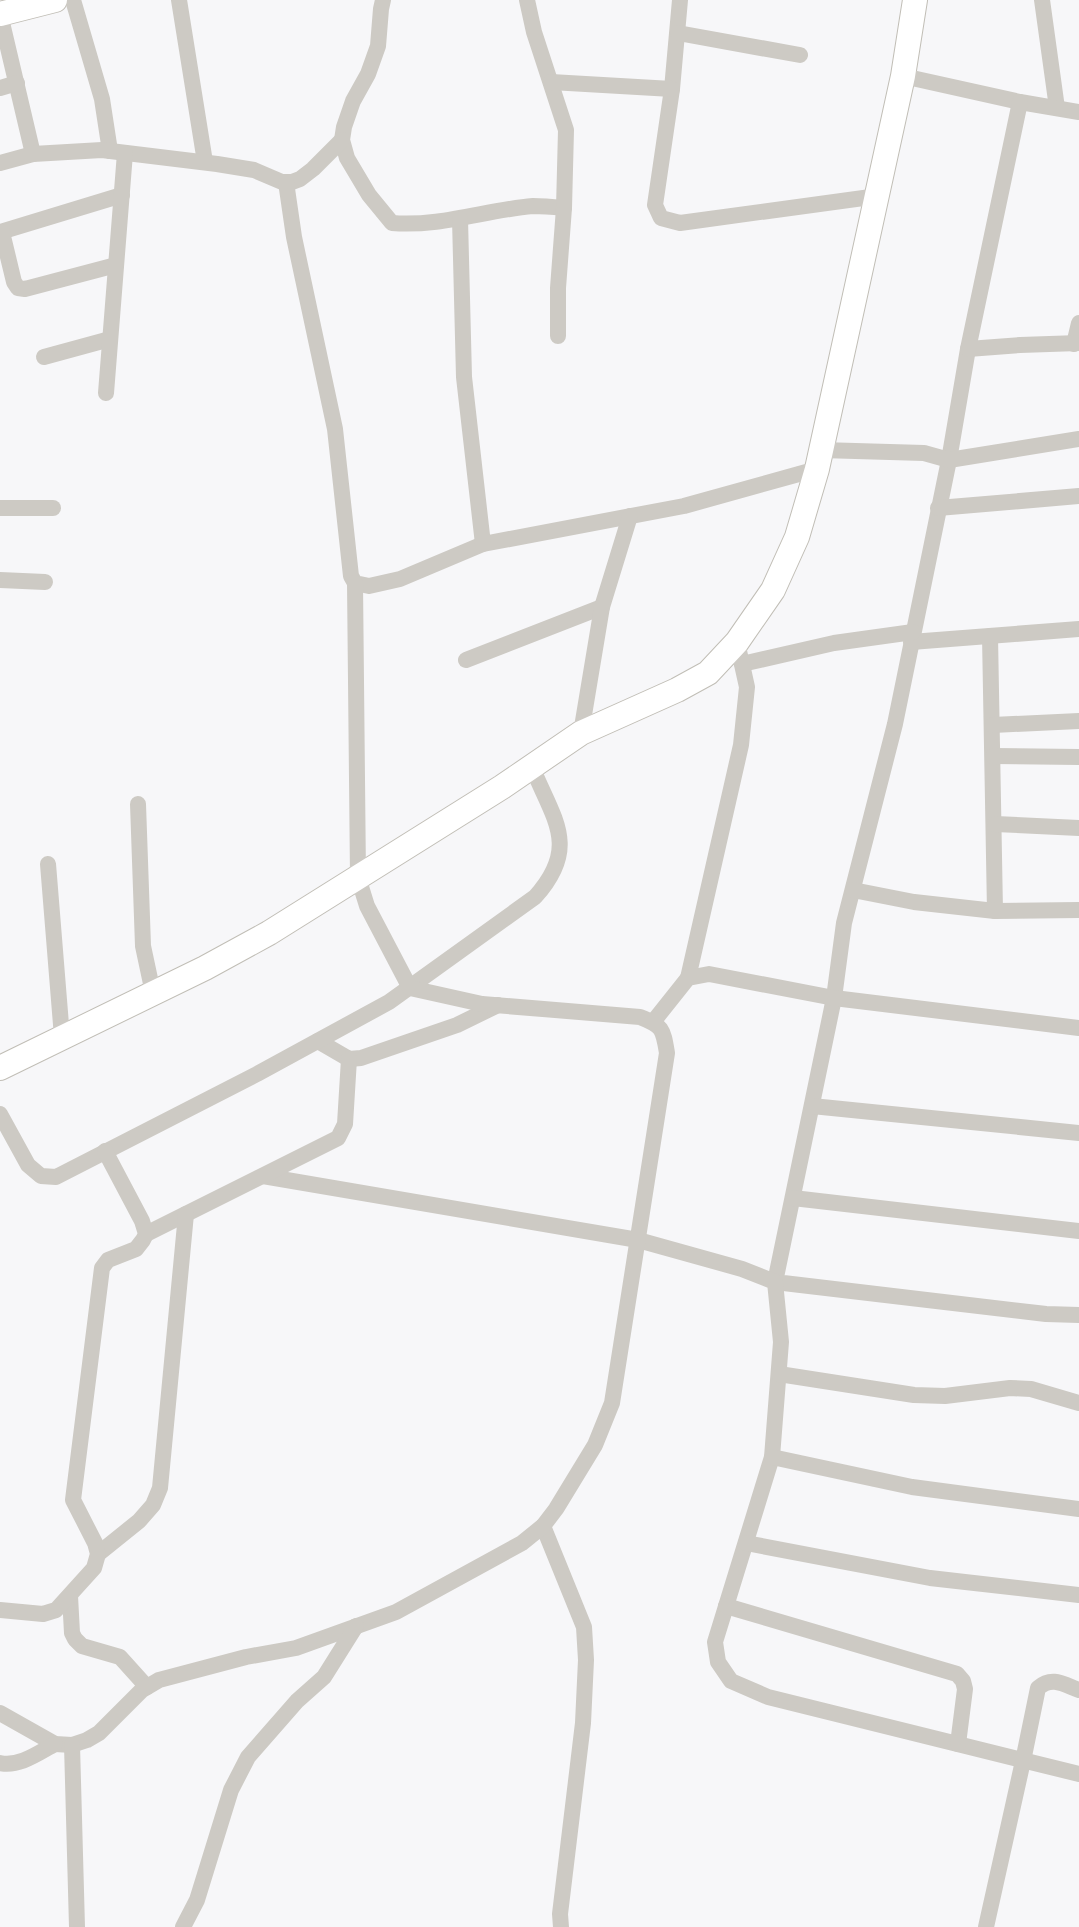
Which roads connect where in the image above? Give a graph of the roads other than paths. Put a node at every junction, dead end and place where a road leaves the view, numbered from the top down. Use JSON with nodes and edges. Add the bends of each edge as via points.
{"nodes":[{"id":1,"x":55,"y":0,"type":"edge"},
{"id":2,"x":73,"y":0,"type":"edge"},
{"id":3,"x":179,"y":0,"type":"edge"},
{"id":4,"x":383,"y":0,"type":"edge"},
{"id":5,"x":527,"y":0,"type":"edge"},
{"id":6,"x":680,"y":0,"type":"edge"},
{"id":7,"x":916,"y":0,"type":"edge"},
{"id":8,"x":1042,"y":0,"type":"edge"},
{"id":9,"x":0,"y":14,"type":"edge"},
{"id":10,"x":678,"y":32,"type":"junction"},
{"id":11,"x":800,"y":55,"type":"dead end"},
{"id":12,"x":903,"y":76,"type":"junction"},
{"id":13,"x":551,"y":82,"type":"junction"},
{"id":14,"x":18,"y":83,"type":"junction"},
{"id":15,"x":0,"y":88,"type":"edge"},
{"id":16,"x":672,"y":89,"type":"junction"},
{"id":17,"x":1020,"y":102,"type":"junction"},
{"id":18,"x":1057,"y":108,"type":"junction"},
{"id":19,"x":1079,"y":112,"type":"edge"},
{"id":20,"x":342,"y":140,"type":"junction"},
{"id":21,"x":118,"y":152,"type":"junction"},
{"id":22,"x":33,"y":154,"type":"junction"},
{"id":23,"x":205,"y":162,"type":"junction"},
{"id":24,"x":0,"y":163,"type":"edge"},
{"id":25,"x":286,"y":182,"type":"junction"},
{"id":26,"x":122,"y":195,"type":"junction"},
{"id":27,"x":878,"y":196,"type":"junction"},
{"id":28,"x":564,"y":208,"type":"junction"},
{"id":29,"x":460,"y":219,"type":"junction"},
{"id":30,"x":1,"y":232,"type":"edge"},
{"id":31,"x":116,"y":265,"type":"junction"},
{"id":32,"x":1079,"y":323,"type":"edge"},
{"id":33,"x":558,"y":336,"type":"dead end"},
{"id":34,"x":110,"y":339,"type":"junction"},
{"id":35,"x":1076,"y":344,"type":"edge"},
{"id":36,"x":968,"y":349,"type":"junction"},
{"id":37,"x":44,"y":357,"type":"dead end"},
{"id":38,"x":106,"y":394,"type":"dead end"},
{"id":39,"x":1079,"y":439,"type":"edge"},
{"id":40,"x":819,"y":459,"type":"junction"},
{"id":41,"x":949,"y":460,"type":"junction"},
{"id":42,"x":1079,"y":496,"type":"edge"},
{"id":43,"x":0,"y":508,"type":"edge"},
{"id":44,"x":54,"y":508,"type":"dead end"},
{"id":45,"x":938,"y":508,"type":"junction"},
{"id":46,"x":630,"y":516,"type":"junction"},
{"id":47,"x":484,"y":544,"type":"junction"},
{"id":48,"x":0,"y":580,"type":"edge"},
{"id":49,"x":45,"y":582,"type":"dead end"},
{"id":50,"x":354,"y":583,"type":"junction"},
{"id":51,"x":602,"y":607,"type":"junction"},
{"id":52,"x":1079,"y":629,"type":"edge"},
{"id":53,"x":990,"y":636,"type":"junction"},
{"id":54,"x":912,"y":637,"type":"junction"},
{"id":55,"x":739,"y":653,"type":"junction"},
{"id":56,"x":466,"y":660,"type":"dead end"},
{"id":57,"x":1079,"y":721,"type":"edge"},
{"id":58,"x":993,"y":725,"type":"junction"},
{"id":59,"x":581,"y":733,"type":"junction"},
{"id":60,"x":993,"y":756,"type":"junction"},
{"id":61,"x":1079,"y":757,"type":"edge"},
{"id":62,"x":532,"y":767,"type":"junction"},
{"id":63,"x":138,"y":804,"type":"dead end"},
{"id":64,"x":994,"y":824,"type":"junction"},
{"id":65,"x":1079,"y":828,"type":"edge"},
{"id":66,"x":48,"y":864,"type":"dead end"},
{"id":67,"x":358,"y":877,"type":"junction"},
{"id":68,"x":853,"y":890,"type":"junction"},
{"id":69,"x":1079,"y":910,"type":"edge"},
{"id":70,"x":996,"y":911,"type":"junction"},
{"id":71,"x":688,"y":978,"type":"junction"},
{"id":72,"x":410,"y":988,"type":"junction"},
{"id":73,"x":153,"y":993,"type":"junction"},
{"id":74,"x":834,"y":998,"type":"junction"},
{"id":75,"x":498,"y":1005,"type":"junction"},
{"id":76,"x":653,"y":1022,"type":"junction"},
{"id":77,"x":1079,"y":1028,"type":"edge"},
{"id":78,"x":62,"y":1037,"type":"junction"},
{"id":79,"x":318,"y":1041,"type":"junction"},
{"id":80,"x":349,"y":1059,"type":"junction"},
{"id":81,"x":0,"y":1068,"type":"edge"},
{"id":82,"x":812,"y":1106,"type":"junction"},
{"id":83,"x":0,"y":1114,"type":"edge"},
{"id":84,"x":1079,"y":1133,"type":"edge"},
{"id":85,"x":105,"y":1151,"type":"junction"},
{"id":86,"x":262,"y":1176,"type":"junction"},
{"id":87,"x":793,"y":1198,"type":"junction"},
{"id":88,"x":186,"y":1214,"type":"junction"},
{"id":89,"x":1079,"y":1231,"type":"edge"},
{"id":90,"x":146,"y":1234,"type":"junction"},
{"id":91,"x":638,"y":1240,"type":"junction"},
{"id":92,"x":775,"y":1282,"type":"junction"},
{"id":93,"x":1079,"y":1315,"type":"edge"},
{"id":94,"x":779,"y":1374,"type":"junction"},
{"id":95,"x":1079,"y":1403,"type":"edge"},
{"id":96,"x":772,"y":1456,"type":"junction"},
{"id":97,"x":1079,"y":1509,"type":"edge"},
{"id":98,"x":542,"y":1526,"type":"junction"},
{"id":99,"x":746,"y":1543,"type":"junction"},
{"id":100,"x":98,"y":1554,"type":"junction"},
{"id":101,"x":1079,"y":1595,"type":"edge"},
{"id":102,"x":70,"y":1596,"type":"junction"},
{"id":103,"x":726,"y":1606,"type":"junction"},
{"id":104,"x":0,"y":1610,"type":"edge"},
{"id":105,"x":356,"y":1626,"type":"junction"},
{"id":106,"x":147,"y":1687,"type":"junction"},
{"id":107,"x":1079,"y":1690,"type":"edge"},
{"id":108,"x":0,"y":1713,"type":"edge"},
{"id":109,"x":55,"y":1744,"type":"junction"},
{"id":110,"x":958,"y":1744,"type":"junction"},
{"id":111,"x":72,"y":1745,"type":"junction"},
{"id":112,"x":1024,"y":1761,"type":"junction"},
{"id":113,"x":0,"y":1763,"type":"edge"},
{"id":114,"x":1079,"y":1774,"type":"edge"},
{"id":115,"x":76,"y":1927,"type":"edge"},
{"id":116,"x":183,"y":1927,"type":"edge"},
{"id":117,"x":561,"y":1927,"type":"edge"},
{"id":118,"x":986,"y":1927,"type":"edge"}],
"edges":[{"from":1,"to":9,"type":"street"},
{"from":2,"to":21,"type":"street"},
{"from":3,"to":23,"type":"street"},
{"from":4,"to":20,"type":"street","via":[[378,46],[353,101]]},
{"from":5,"to":13,"type":"street"},
{"from":6,"to":10,"type":"street"},
{"from":7,"to":12,"type":"street"},
{"from":8,"to":18,"type":"street"},
{"from":9,"to":14,"type":"street"},
{"from":10,"to":11,"type":"street"},
{"from":10,"to":16,"type":"street"},
{"from":12,"to":17,"type":"street"},
{"from":12,"to":27,"type":"street"},
{"from":13,"to":16,"type":"street"},
{"from":13,"to":28,"type":"street","via":[[566,130]]},
{"from":14,"to":15,"type":"street"},
{"from":14,"to":22,"type":"street"},
{"from":16,"to":27,"type":"street","via":[[655,204],[661,218],[680,223]]},
{"from":17,"to":18,"type":"street"},
{"from":17,"to":36,"type":"street"},
{"from":18,"to":19,"type":"street"},
{"from":20,"to":25,"type":"street","via":[[300,179]]},
{"from":20,"to":29,"type":"street","via":[[347,158],[392,224]]},
{"from":21,"to":22,"type":"street"},
{"from":21,"to":23,"type":"street"},
{"from":21,"to":26,"type":"street"},
{"from":22,"to":24,"type":"street"},
{"from":23,"to":25,"type":"street","via":[[254,170]]},
{"from":25,"to":50,"type":"street","via":[[294,237],[335,429]]},
{"from":26,"to":30,"type":"street"},
{"from":26,"to":31,"type":"street"},
{"from":27,"to":40,"type":"street"},
{"from":28,"to":29,"type":"street","via":[[534,206]]},
{"from":28,"to":33,"type":"street"},
{"from":29,"to":47,"type":"street","via":[[464,377]]},
{"from":30,"to":31,"type":"street","via":[[18,288],[25,289]]},
{"from":31,"to":34,"type":"street"},
{"from":32,"to":35,"type":"street"},
{"from":34,"to":37,"type":"street"},
{"from":34,"to":38,"type":"street"},
{"from":35,"to":36,"type":"street"},
{"from":36,"to":41,"type":"street"},
{"from":39,"to":41,"type":"street"},
{"from":40,"to":41,"type":"street","via":[[924,453]]},
{"from":40,"to":46,"type":"street","via":[[684,506]]},
{"from":40,"to":55,"type":"street","via":[[797,537],[774,590]]},
{"from":41,"to":45,"type":"street"},
{"from":42,"to":45,"type":"street"},
{"from":43,"to":44,"type":"street"},
{"from":45,"to":54,"type":"street"},
{"from":46,"to":47,"type":"street"},
{"from":46,"to":51,"type":"street"},
{"from":47,"to":50,"type":"street","via":[[400,579],[370,586]]},
{"from":48,"to":49,"type":"street"},
{"from":50,"to":67,"type":"street"},
{"from":51,"to":56,"type":"street"},
{"from":51,"to":59,"type":"street"},
{"from":52,"to":53,"type":"street"},
{"from":53,"to":54,"type":"street"},
{"from":53,"to":58,"type":"street"},
{"from":54,"to":55,"type":"street"},
{"from":54,"to":68,"type":"street","via":[[895,724]]},
{"from":55,"to":59,"type":"street","via":[[677,690]]},
{"from":55,"to":71,"type":"street","via":[[747,687],[741,745]]},
{"from":57,"to":58,"type":"street"},
{"from":58,"to":60,"type":"street"},
{"from":59,"to":62,"type":"street"},
{"from":60,"to":61,"type":"street"},
{"from":60,"to":64,"type":"street"},
{"from":62,"to":67,"type":"street"},
{"from":62,"to":72,"type":"street","via":[[560,834],[560,857],[550,881],[535,897]]},
{"from":63,"to":73,"type":"street","via":[[143,946]]},
{"from":64,"to":65,"type":"street"},
{"from":64,"to":70,"type":"street"},
{"from":66,"to":78,"type":"street"},
{"from":67,"to":72,"type":"street","via":[[367,906]]},
{"from":67,"to":73,"type":"street","via":[[269,932]]},
{"from":68,"to":70,"type":"street","via":[[914,902]]},
{"from":68,"to":74,"type":"street","via":[[844,923]]},
{"from":69,"to":70,"type":"street"},
{"from":71,"to":74,"type":"street","via":[[709,974]]},
{"from":71,"to":76,"type":"street"},
{"from":72,"to":75,"type":"street"},
{"from":72,"to":79,"type":"street"},
{"from":73,"to":78,"type":"street"},
{"from":74,"to":77,"type":"street"},
{"from":74,"to":82,"type":"street"},
{"from":75,"to":76,"type":"street","via":[[640,1016]]},
{"from":75,"to":80,"type":"street","via":[[457,1025],[362,1058]]},
{"from":76,"to":91,"type":"street","via":[[664,1032],[666,1053]]},
{"from":78,"to":81,"type":"street"},
{"from":79,"to":80,"type":"street"},
{"from":79,"to":85,"type":"street"},
{"from":80,"to":86,"type":"street","via":[[345,1124],[338,1138]]},
{"from":82,"to":84,"type":"street"},
{"from":82,"to":87,"type":"street"},
{"from":83,"to":85,"type":"street","via":[[28,1165],[41,1176],[56,1178]]},
{"from":85,"to":90,"type":"street"},
{"from":86,"to":88,"type":"street"},
{"from":86,"to":91,"type":"street"},
{"from":87,"to":89,"type":"street"},
{"from":87,"to":92,"type":"street"},
{"from":88,"to":90,"type":"street"},
{"from":88,"to":100,"type":"street","via":[[160,1488],[154,1505],[139,1521]]},
{"from":90,"to":100,"type":"street","via":[[136,1249],[108,1260],[102,1268],[73,1500]]},
{"from":91,"to":92,"type":"street","via":[[742,1269]]},
{"from":91,"to":98,"type":"street","via":[[612,1403],[595,1445]]},
{"from":92,"to":93,"type":"street","via":[[1046,1314]]},
{"from":92,"to":94,"type":"street","via":[[781,1342]]},
{"from":94,"to":95,"type":"street","via":[[914,1395],[945,1396],[1010,1388],[1031,1389]]},
{"from":94,"to":96,"type":"street"},
{"from":96,"to":97,"type":"street","via":[[912,1487]]},
{"from":96,"to":99,"type":"street"},
{"from":98,"to":105,"type":"street","via":[[522,1543],[396,1612]]},
{"from":98,"to":117,"type":"street","via":[[584,1627],[586,1660],[583,1723]]},
{"from":99,"to":101,"type":"street","via":[[930,1578]]},
{"from":99,"to":103,"type":"street"},
{"from":100,"to":102,"type":"street","via":[[94,1568]]},
{"from":102,"to":104,"type":"street","via":[[56,1610],[43,1614]]},
{"from":102,"to":106,"type":"street","via":[[75,1639],[82,1646],[120,1658]]},
{"from":103,"to":110,"type":"street","via":[[957,1674],[965,1689]]},
{"from":103,"to":110,"type":"street","via":[[715,1642],[718,1662],[732,1681],[768,1697]]},
{"from":105,"to":106,"type":"street","via":[[296,1648],[246,1657],[159,1680]]},
{"from":105,"to":116,"type":"street","via":[[324,1676],[297,1701],[248,1757],[231,1790],[196,1900]]},
{"from":106,"to":111,"type":"street","via":[[99,1733]]},
{"from":107,"to":112,"type":"street","via":[[1054,1681],[1044,1682],[1038,1688]]},
{"from":108,"to":109,"type":"street"},
{"from":109,"to":111,"type":"street"},
{"from":109,"to":113,"type":"street","via":[[19,1763]]},
{"from":110,"to":112,"type":"street"},
{"from":111,"to":115,"type":"street"},
{"from":112,"to":114,"type":"street"},
{"from":112,"to":118,"type":"street"}]}
